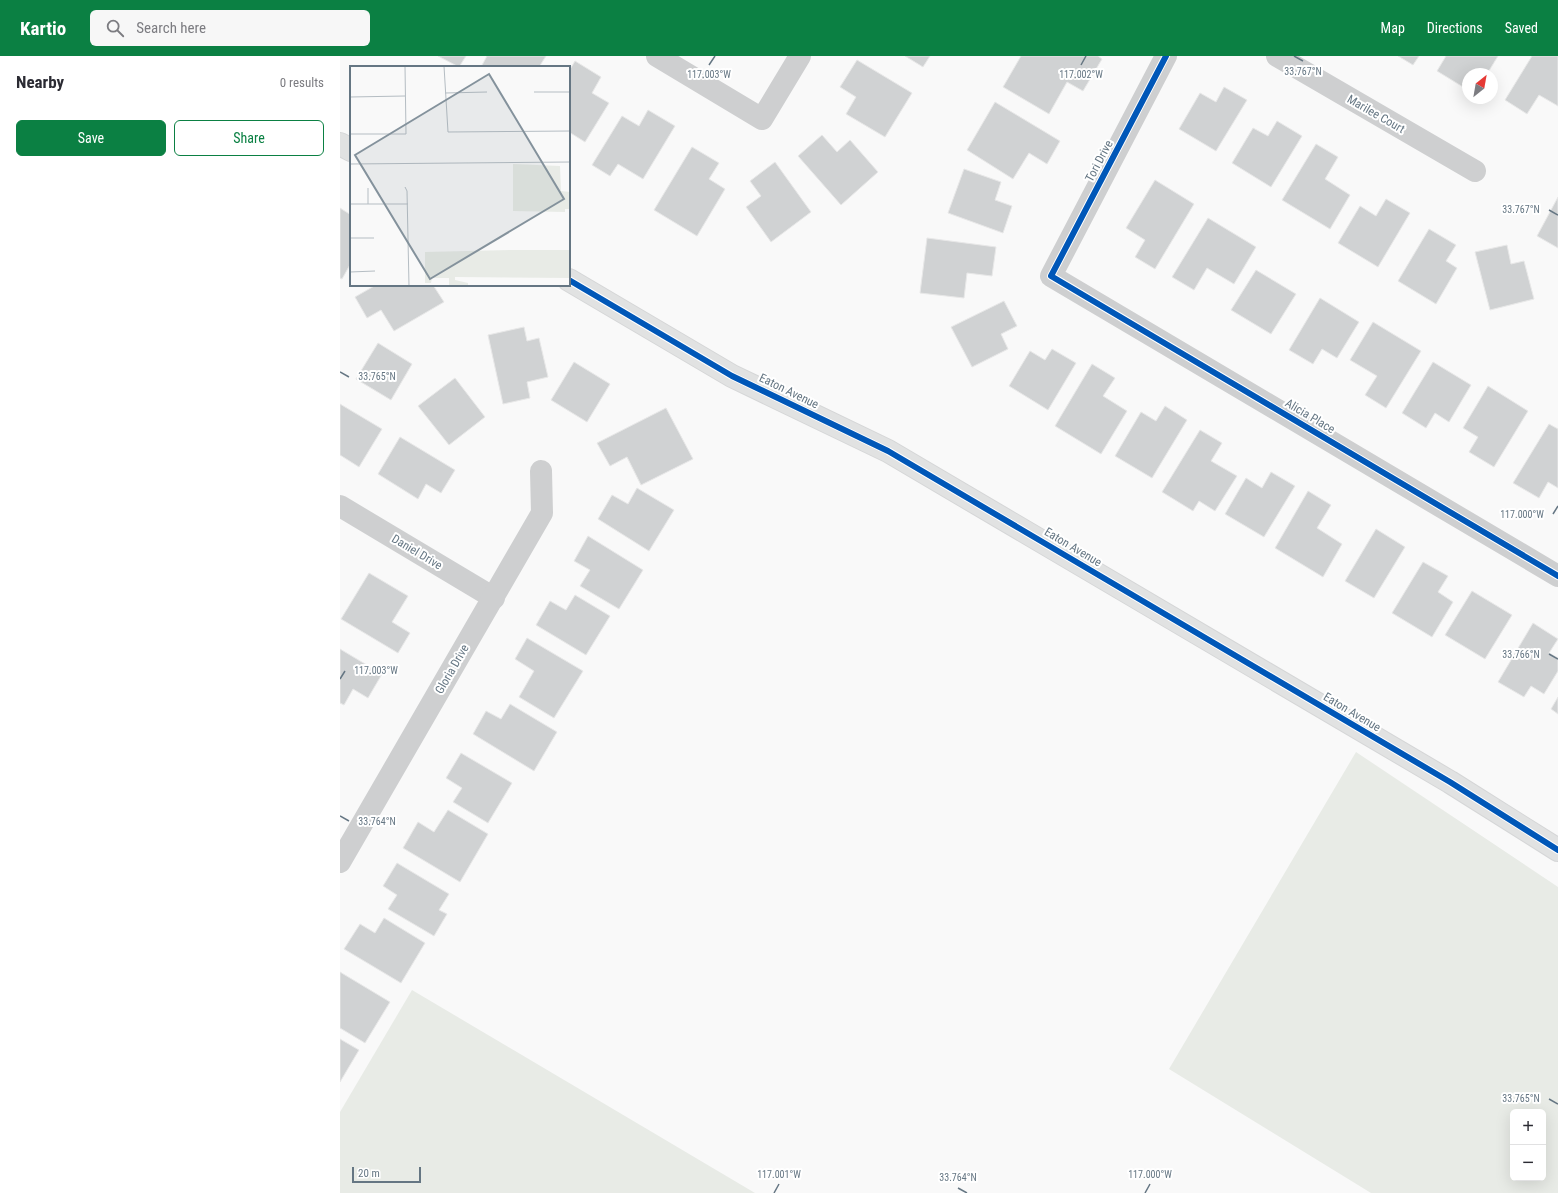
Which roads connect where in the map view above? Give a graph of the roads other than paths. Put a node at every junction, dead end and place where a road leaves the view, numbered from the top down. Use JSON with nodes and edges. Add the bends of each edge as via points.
{"nodes":[{"id":1,"x":656,"y":56,"type":"edge"},
{"id":2,"x":800,"y":56,"type":"edge"},
{"id":3,"x":1166,"y":56,"type":"edge"},
{"id":4,"x":1277,"y":56,"type":"edge"},
{"id":5,"x":340,"y":144,"type":"edge"},
{"id":6,"x":350,"y":149,"type":"edge"},
{"id":7,"x":1475,"y":171,"type":"dead end"},
{"id":8,"x":1051,"y":276,"type":"joint"},
{"id":9,"x":570,"y":281,"type":"edge"},
{"id":10,"x":541,"y":471,"type":"dead end"},
{"id":11,"x":340,"y":506,"type":"edge"},
{"id":12,"x":1558,"y":576,"type":"edge"},
{"id":13,"x":494,"y":598,"type":"junction"},
{"id":14,"x":1558,"y":850,"type":"edge"},
{"id":15,"x":340,"y":862,"type":"edge"}],
"edges":[{"from":1,"to":2,"type":"street","via":[[762,119]]},
{"from":3,"to":8,"type":"street","name":"Tori Drive"},
{"from":4,"to":7,"type":"street","name":"Marilee Court"},
{"from":5,"to":6,"type":"street"},
{"from":8,"to":12,"type":"street","name":"Alicia Place"},
{"from":9,"to":14,"type":"street","name":"Eaton Avenue","via":[[732,376],[888,451],[1443,778]]},
{"from":10,"to":13,"type":"street","name":"Gloria Drive","via":[[542,513]]},
{"from":11,"to":13,"type":"street","name":"Daniel Drive"},
{"from":13,"to":15,"type":"street","name":"Gloria Drive"}]}
